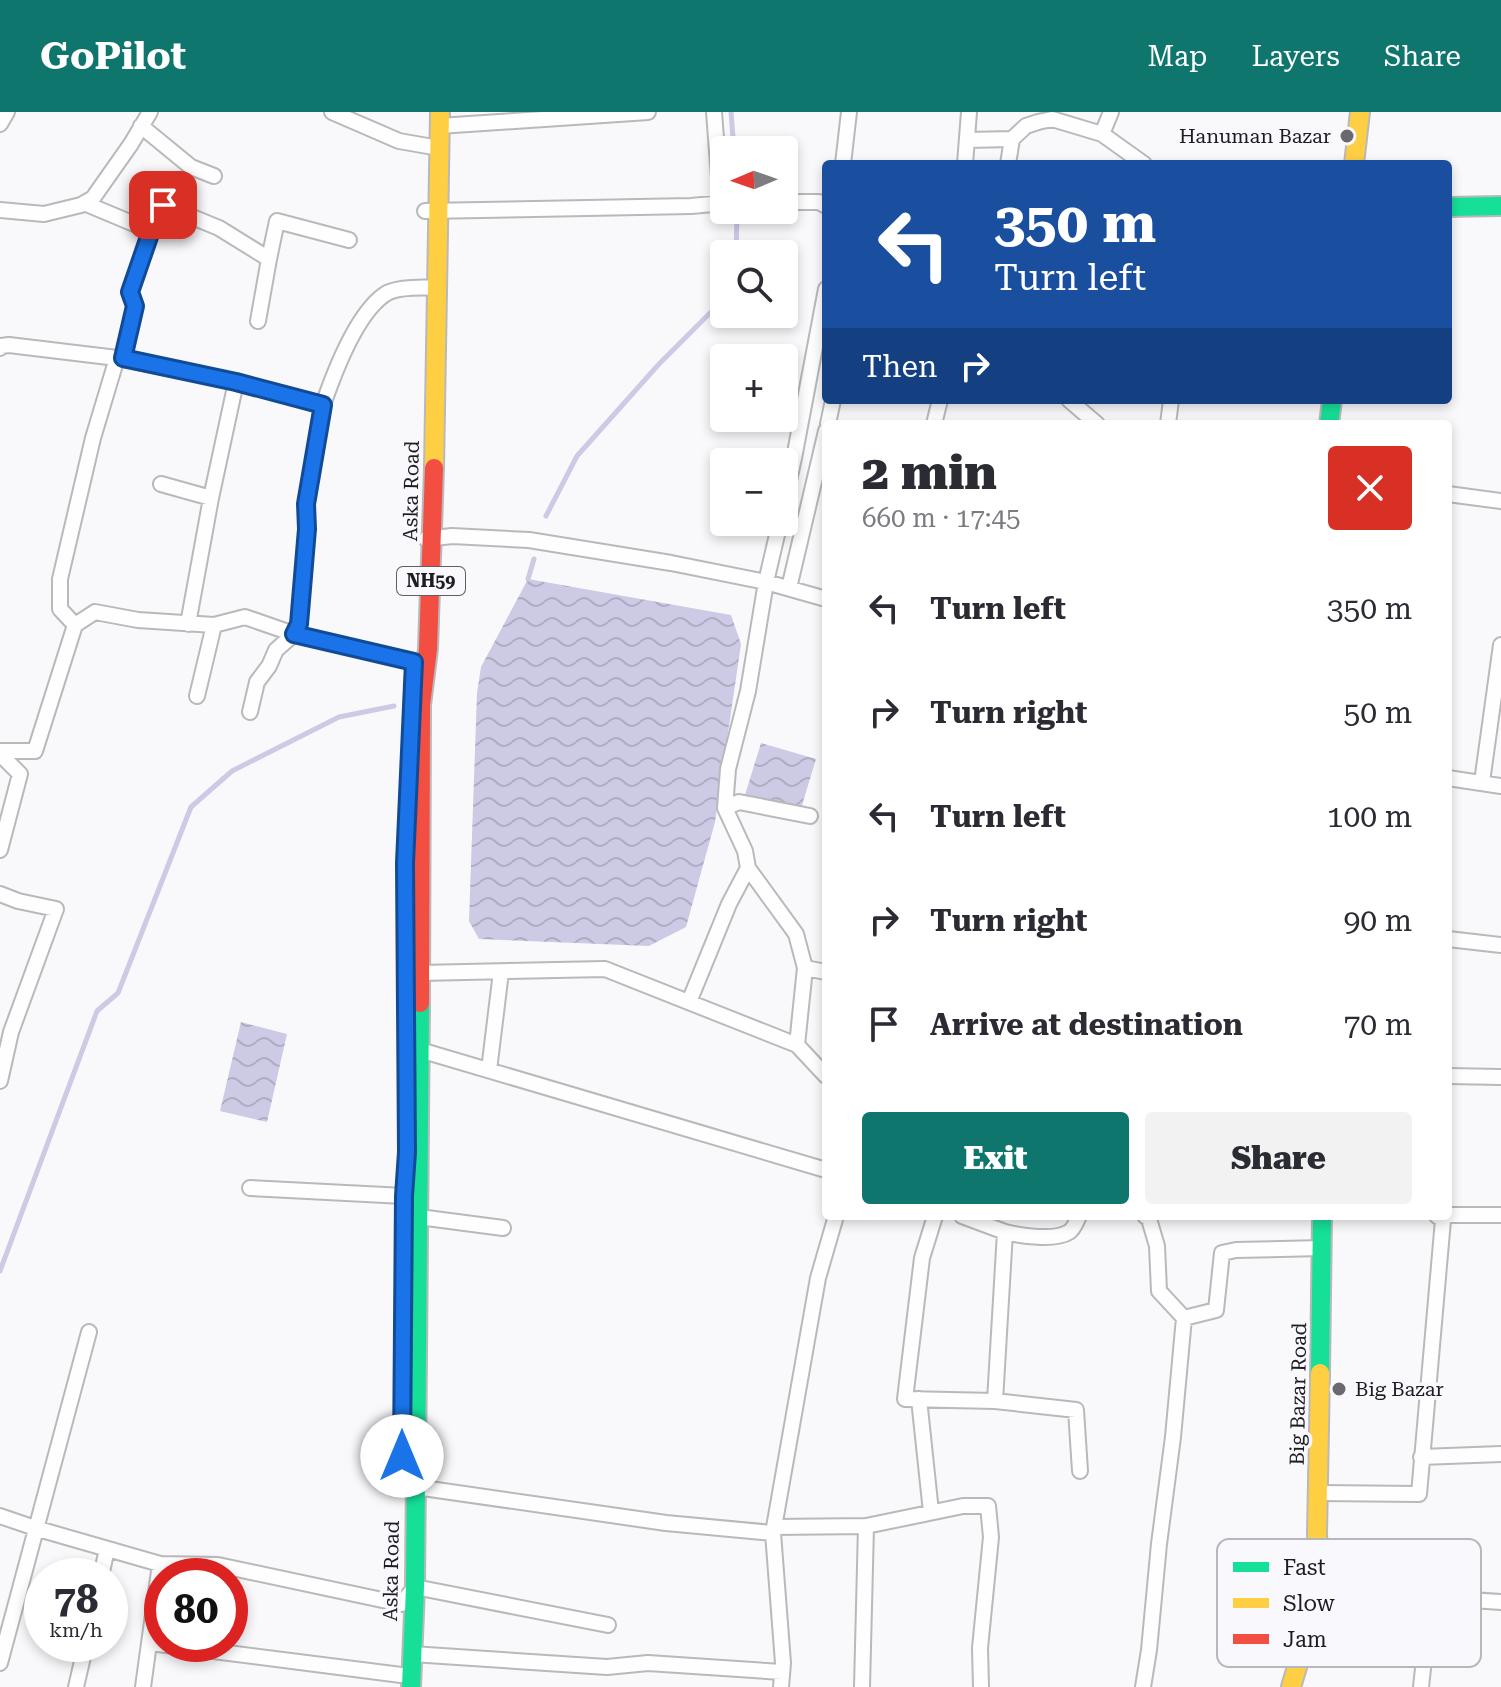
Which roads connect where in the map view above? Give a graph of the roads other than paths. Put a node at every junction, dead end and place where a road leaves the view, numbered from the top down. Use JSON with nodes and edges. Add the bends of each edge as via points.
{"nodes":[{"id":1,"x":7,"y":112,"type":"edge"},
{"id":2,"x":150,"y":112,"type":"edge"},
{"id":3,"x":332,"y":112,"type":"edge"},
{"id":4,"x":425,"y":112,"type":"edge"},
{"id":5,"x":648,"y":112,"type":"edge"},
{"id":6,"x":714,"y":112,"type":"edge"},
{"id":7,"x":849,"y":112,"type":"edge"},
{"id":8,"x":969,"y":112,"type":"edge"},
{"id":9,"x":1111,"y":112,"type":"edge"},
{"id":10,"x":1360,"y":112,"type":"edge"},
{"id":11,"x":440,"y":119,"type":"edge"},
{"id":12,"x":0,"y":124,"type":"edge"},
{"id":13,"x":141,"y":126,"type":"junction"},
{"id":14,"x":1102,"y":134,"type":"junction"},
{"id":15,"x":716,"y":136,"type":"edge"},
{"id":16,"x":1012,"y":139,"type":"junction"},
{"id":17,"x":967,"y":140,"type":"junction"},
{"id":18,"x":432,"y":147,"type":"junction"},
{"id":19,"x":843,"y":160,"type":"edge"},
{"id":20,"x":965,"y":160,"type":"edge"},
{"id":21,"x":1009,"y":160,"type":"edge"},
{"id":22,"x":1138,"y":160,"type":"edge"},
{"id":23,"x":1354,"y":160,"type":"edge"},
{"id":24,"x":214,"y":176,"type":"dead end"},
{"id":25,"x":798,"y":202,"type":"edge"},
{"id":26,"x":84,"y":203,"type":"junction"},
{"id":27,"x":822,"y":204,"type":"edge"},
{"id":28,"x":710,"y":205,"type":"edge"},
{"id":29,"x":1501,"y":206,"type":"edge"},
{"id":30,"x":1452,"y":207,"type":"edge"},
{"id":31,"x":0,"y":210,"type":"edge"},
{"id":32,"x":432,"y":211,"type":"junction"},
{"id":33,"x":151,"y":231,"type":"junction"},
{"id":34,"x":349,"y":240,"type":"dead end"},
{"id":35,"x":269,"y":259,"type":"junction"},
{"id":36,"x":431,"y":287,"type":"junction"},
{"id":37,"x":258,"y":321,"type":"dead end"},
{"id":38,"x":822,"y":324,"type":"edge"},
{"id":39,"x":0,"y":347,"type":"edge"},
{"id":40,"x":120,"y":358,"type":"junction"},
{"id":41,"x":236,"y":382,"type":"junction"},
{"id":42,"x":1074,"y":404,"type":"edge"},
{"id":43,"x":323,"y":405,"type":"junction"},
{"id":44,"x":1092,"y":420,"type":"edge"},
{"id":45,"x":796,"y":448,"type":"edge"},
{"id":46,"x":822,"y":448,"type":"edge"},
{"id":47,"x":161,"y":484,"type":"dead end"},
{"id":48,"x":1452,"y":495,"type":"edge"},
{"id":49,"x":211,"y":498,"type":"junction"},
{"id":50,"x":1501,"y":501,"type":"edge"},
{"id":51,"x":777,"y":536,"type":"edge"},
{"id":52,"x":427,"y":539,"type":"junction"},
{"id":53,"x":766,"y":582,"type":"junction"},
{"id":54,"x":789,"y":588,"type":"junction"},
{"id":55,"x":822,"y":598,"type":"edge"},
{"id":56,"x":188,"y":624,"type":"junction"},
{"id":57,"x":75,"y":625,"type":"junction"},
{"id":58,"x":214,"y":625,"type":"junction"},
{"id":59,"x":294,"y":634,"type":"junction"},
{"id":60,"x":1501,"y":645,"type":"edge"},
{"id":61,"x":420,"y":662,"type":"junction"},
{"id":62,"x":197,"y":696,"type":"dead end"},
{"id":63,"x":250,"y":712,"type":"dead end"},
{"id":64,"x":0,"y":753,"type":"edge"},
{"id":65,"x":1452,"y":778,"type":"edge"},
{"id":66,"x":1482,"y":782,"type":"junction"},
{"id":67,"x":1501,"y":786,"type":"edge"},
{"id":68,"x":725,"y":808,"type":"junction"},
{"id":69,"x":810,"y":816,"type":"dead end"},
{"id":70,"x":0,"y":850,"type":"edge"},
{"id":71,"x":748,"y":868,"type":"junction"},
{"id":72,"x":0,"y":894,"type":"edge"},
{"id":73,"x":1452,"y":939,"type":"edge"},
{"id":74,"x":1501,"y":945,"type":"edge"},
{"id":75,"x":805,"y":968,"type":"junction"},
{"id":76,"x":822,"y":971,"type":"edge"},
{"id":77,"x":501,"y":972,"type":"junction"},
{"id":78,"x":420,"y":973,"type":"junction"},
{"id":79,"x":689,"y":1002,"type":"junction"},
{"id":80,"x":797,"y":1045,"type":"junction"},
{"id":81,"x":413,"y":1049,"type":"junction"},
{"id":82,"x":489,"y":1070,"type":"junction"},
{"id":83,"x":822,"y":1072,"type":"edge"},
{"id":84,"x":1452,"y":1076,"type":"edge"},
{"id":85,"x":1501,"y":1077,"type":"edge"},
{"id":86,"x":0,"y":1081,"type":"edge"},
{"id":87,"x":822,"y":1169,"type":"edge"},
{"id":88,"x":250,"y":1188,"type":"dead end"},
{"id":89,"x":404,"y":1196,"type":"junction"},
{"id":90,"x":1452,"y":1215,"type":"edge"},
{"id":91,"x":1501,"y":1215,"type":"edge"},
{"id":92,"x":419,"y":1217,"type":"junction"},
{"id":93,"x":835,"y":1220,"type":"edge"},
{"id":94,"x":934,"y":1220,"type":"edge"},
{"id":95,"x":973,"y":1220,"type":"edge"},
{"id":96,"x":1077,"y":1220,"type":"edge"},
{"id":97,"x":1149,"y":1220,"type":"edge"},
{"id":98,"x":1322,"y":1220,"type":"edge"},
{"id":99,"x":1443,"y":1220,"type":"edge"},
{"id":100,"x":503,"y":1228,"type":"dead end"},
{"id":101,"x":1005,"y":1232,"type":"junction"},
{"id":102,"x":1322,"y":1248,"type":"junction"},
{"id":103,"x":1184,"y":1318,"type":"junction"},
{"id":104,"x":89,"y":1332,"type":"dead end"},
{"id":105,"x":919,"y":1399,"type":"junction"},
{"id":106,"x":995,"y":1401,"type":"junction"},
{"id":107,"x":1501,"y":1454,"type":"edge"},
{"id":108,"x":1421,"y":1457,"type":"junction"},
{"id":109,"x":1080,"y":1471,"type":"dead end"},
{"id":110,"x":408,"y":1486,"type":"junction"},
{"id":111,"x":1319,"y":1493,"type":"junction"},
{"id":112,"x":931,"y":1512,"type":"junction"},
{"id":113,"x":0,"y":1516,"type":"edge"},
{"id":114,"x":866,"y":1526,"type":"junction"},
{"id":115,"x":35,"y":1528,"type":"junction"},
{"id":116,"x":773,"y":1530,"type":"junction"},
{"id":117,"x":1317,"y":1539,"type":"edge"},
{"id":118,"x":107,"y":1549,"type":"junction"},
{"id":119,"x":105,"y":1558,"type":"edge"},
{"id":120,"x":144,"y":1559,"type":"edge"},
{"id":121,"x":248,"y":1571,"type":"edge"},
{"id":122,"x":415,"y":1587,"type":"junction"},
{"id":123,"x":1481,"y":1601,"type":"edge"},
{"id":124,"x":1501,"y":1602,"type":"edge"},
{"id":125,"x":401,"y":1604,"type":"junction"},
{"id":126,"x":608,"y":1625,"type":"dead end"},
{"id":127,"x":412,"y":1654,"type":"junction"},
{"id":128,"x":248,"y":1658,"type":"edge"},
{"id":129,"x":82,"y":1662,"type":"edge"},
{"id":130,"x":147,"y":1662,"type":"edge"},
{"id":131,"x":0,"y":1663,"type":"edge"},
{"id":132,"x":1297,"y":1667,"type":"edge"},
{"id":133,"x":1423,"y":1667,"type":"edge"},
{"id":134,"x":782,"y":1680,"type":"edge"},
{"id":135,"x":404,"y":1683,"type":"edge"},
{"id":136,"x":76,"y":1687,"type":"edge"},
{"id":137,"x":143,"y":1687,"type":"edge"},
{"id":138,"x":862,"y":1687,"type":"edge"},
{"id":139,"x":981,"y":1687,"type":"edge"},
{"id":140,"x":1143,"y":1687,"type":"edge"},
{"id":141,"x":1291,"y":1687,"type":"edge"},
{"id":142,"x":1421,"y":1687,"type":"edge"}],
"edges":[{"from":1,"to":12,"type":"street"},
{"from":2,"to":13,"type":"street"},
{"from":3,"to":18,"type":"street","via":[[399,141]]},
{"from":4,"to":18,"type":"main road","number":"NH59"},
{"from":5,"to":11,"type":"street"},
{"from":6,"to":15,"type":"street"},
{"from":7,"to":19,"type":"street"},
{"from":8,"to":17,"type":"street"},
{"from":9,"to":14,"type":"street"},
{"from":10,"to":23,"type":"main road"},
{"from":11,"to":18,"type":"main road","number":"NH59"},
{"from":13,"to":24,"type":"street","via":[[191,167]]},
{"from":13,"to":26,"type":"street","via":[[93,198]]},
{"from":14,"to":16,"type":"street","via":[[1052,119],[1026,126]]},
{"from":14,"to":22,"type":"street"},
{"from":16,"to":17,"type":"street"},
{"from":16,"to":21,"type":"street"},
{"from":17,"to":20,"type":"street"},
{"from":18,"to":32,"type":"main road","number":"NH59"},
{"from":25,"to":27,"type":"street"},
{"from":26,"to":31,"type":"street","via":[[44,214]]},
{"from":26,"to":33,"type":"street"},
{"from":28,"to":32,"type":"street"},
{"from":29,"to":30,"type":"main road"},
{"from":32,"to":36,"type":"main road","number":"NH59"},
{"from":33,"to":35,"type":"street","via":[[163,205],[219,228]]},
{"from":33,"to":40,"type":"street","via":[[130,292],[135,306]]},
{"from":34,"to":35,"type":"street","via":[[277,221]]},
{"from":35,"to":37,"type":"street"},
{"from":36,"to":43,"type":"street","via":[[390,291],[374,304],[338,364]]},
{"from":36,"to":52,"type":"main road","number":"NH59"},
{"from":38,"to":45,"type":"street"},
{"from":39,"to":40,"type":"street"},
{"from":40,"to":41,"type":"street"},
{"from":40,"to":57,"type":"street","via":[[93,438],[60,579],[60,609]]},
{"from":41,"to":43,"type":"street"},
{"from":41,"to":49,"type":"street"},
{"from":42,"to":44,"type":"street"},
{"from":43,"to":59,"type":"street","via":[[306,504],[299,624]]},
{"from":46,"to":54,"type":"street"},
{"from":47,"to":49,"type":"street"},
{"from":48,"to":50,"type":"street"},
{"from":49,"to":56,"type":"street"},
{"from":51,"to":53,"type":"street"},
{"from":52,"to":53,"type":"street","via":[[529,540]]},
{"from":52,"to":61,"type":"main road","number":"NH59"},
{"from":53,"to":54,"type":"street"},
{"from":53,"to":68,"type":"street","via":[[748,691],[728,769]]},
{"from":54,"to":55,"type":"street"},
{"from":56,"to":57,"type":"street","via":[[95,612]]},
{"from":56,"to":58,"type":"street"},
{"from":57,"to":64,"type":"street","via":[[35,751]]},
{"from":58,"to":59,"type":"street","via":[[245,617]]},
{"from":58,"to":62,"type":"street"},
{"from":59,"to":61,"type":"street"},
{"from":59,"to":63,"type":"street","via":[[276,650],[257,682]]},
{"from":60,"to":66,"type":"street"},
{"from":61,"to":78,"type":"main road","name":"Aska Road","number":"NH59"},
{"from":61,"to":81,"type":"main road","number":"NH59","via":[[405,863]]},
{"from":64,"to":70,"type":"street","via":[[20,774]]},
{"from":65,"to":66,"type":"street"},
{"from":66,"to":67,"type":"street"},
{"from":68,"to":69,"type":"street","via":[[739,802]]},
{"from":68,"to":71,"type":"street"},
{"from":71,"to":75,"type":"street","via":[[796,934]]},
{"from":71,"to":79,"type":"street"},
{"from":72,"to":86,"type":"street","via":[[56,909],[11,1032]]},
{"from":73,"to":74,"type":"street"},
{"from":75,"to":76,"type":"street"},
{"from":75,"to":80,"type":"street"},
{"from":77,"to":78,"type":"street"},
{"from":77,"to":79,"type":"street","via":[[605,969]]},
{"from":77,"to":82,"type":"street"},
{"from":78,"to":81,"type":"main road","name":"Aska Road","number":"NH59"},
{"from":79,"to":80,"type":"street"},
{"from":80,"to":83,"type":"street"},
{"from":81,"to":82,"type":"street"},
{"from":81,"to":89,"type":"main road","number":"NH59"},
{"from":81,"to":92,"type":"main road","name":"Aska Road","number":"NH59"},
{"from":82,"to":87,"type":"street"},
{"from":84,"to":85,"type":"street"},
{"from":88,"to":89,"type":"street"},
{"from":89,"to":110,"type":"main road","number":"NH59"},
{"from":90,"to":91,"type":"street"},
{"from":92,"to":100,"type":"street"},
{"from":92,"to":110,"type":"main road","name":"Aska Road","number":"NH59"},
{"from":93,"to":116,"type":"street","via":[[818,1278]]},
{"from":94,"to":105,"type":"street","via":[[922,1258],[905,1399]]},
{"from":95,"to":101,"type":"street"},
{"from":96,"to":101,"type":"street","via":[[1065,1234]]},
{"from":97,"to":103,"type":"street","via":[[1157,1246],[1159,1291]]},
{"from":98,"to":102,"type":"main road","name":"Big Bazar Road"},
{"from":99,"to":108,"type":"street"},
{"from":101,"to":106,"type":"street"},
{"from":102,"to":103,"type":"street","via":[[1222,1253],[1216,1310]]},
{"from":102,"to":111,"type":"main road","name":"Big Bazar Road"},
{"from":103,"to":140,"type":"street"},
{"from":104,"to":115,"type":"street"},
{"from":105,"to":106,"type":"street"},
{"from":105,"to":112,"type":"street"},
{"from":106,"to":109,"type":"street","via":[[1076,1410]]},
{"from":107,"to":108,"type":"street"},
{"from":108,"to":111,"type":"street","via":[[1419,1494]]},
{"from":110,"to":116,"type":"street","via":[[666,1523]]},
{"from":110,"to":122,"type":"main road","name":"Aska Road","number":"NH59"},
{"from":110,"to":125,"type":"main road","number":"NH59"},
{"from":111,"to":117,"type":"main road","name":"Big Bazar Road"},
{"from":112,"to":114,"type":"street"},
{"from":112,"to":139,"type":"street","via":[[988,1506],[991,1537]]},
{"from":113,"to":115,"type":"street"},
{"from":114,"to":116,"type":"street"},
{"from":114,"to":138,"type":"street"},
{"from":115,"to":118,"type":"street"},
{"from":115,"to":131,"type":"street"},
{"from":116,"to":134,"type":"street"},
{"from":118,"to":119,"type":"street"},
{"from":118,"to":120,"type":"street"},
{"from":121,"to":125,"type":"street"},
{"from":122,"to":125,"type":"street"},
{"from":122,"to":126,"type":"street"},
{"from":122,"to":127,"type":"main road","name":"Aska Road","number":"NH59"},
{"from":123,"to":124,"type":"street"},
{"from":125,"to":135,"type":"main road","number":"NH59"},
{"from":127,"to":134,"type":"street","via":[[607,1667],[648,1663]]},
{"from":127,"to":135,"type":"main road","name":"Aska Road","number":"NH59"},
{"from":128,"to":135,"type":"street"},
{"from":129,"to":136,"type":"street"},
{"from":130,"to":137,"type":"street"},
{"from":132,"to":141,"type":"main road","name":"Big Bazar Road"},
{"from":133,"to":142,"type":"street"}]}
